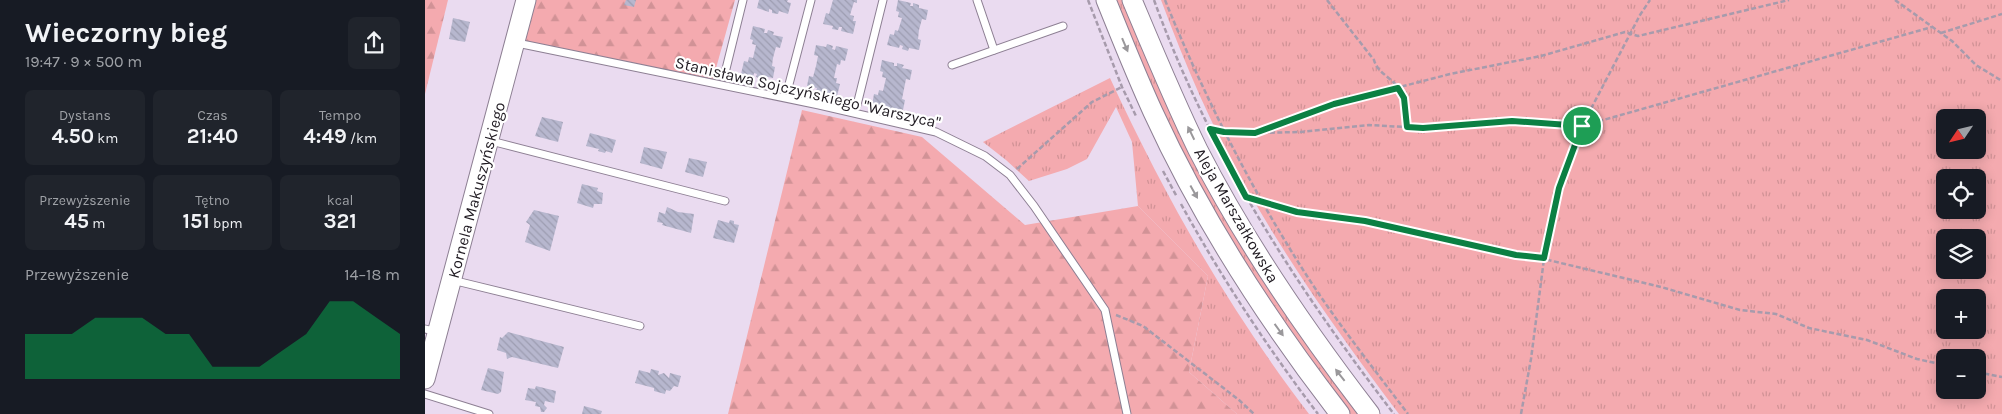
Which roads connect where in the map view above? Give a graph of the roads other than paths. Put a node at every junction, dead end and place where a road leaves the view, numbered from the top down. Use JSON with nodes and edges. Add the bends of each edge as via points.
{"nodes":[{"id":1,"x":526,"y":0,"type":"edge"},
{"id":2,"x":743,"y":0,"type":"edge"},
{"id":3,"x":811,"y":0,"type":"edge"},
{"id":4,"x":883,"y":0,"type":"edge"},
{"id":5,"x":977,"y":0,"type":"edge"},
{"id":6,"x":1106,"y":0,"type":"edge"},
{"id":7,"x":1132,"y":0,"type":"edge"},
{"id":8,"x":1063,"y":26,"type":"dead end"},
{"id":9,"x":514,"y":42,"type":"junction"},
{"id":10,"x":994,"y":50,"type":"junction"},
{"id":11,"x":951,"y":65,"type":"dead end"},
{"id":12,"x":724,"y":77,"type":"dead end"},
{"id":13,"x":788,"y":88,"type":"dead end"},
{"id":14,"x":857,"y":105,"type":"dead end"},
{"id":15,"x":489,"y":140,"type":"junction"},
{"id":16,"x":725,"y":201,"type":"dead end"},
{"id":17,"x":452,"y":280,"type":"junction"},
{"id":18,"x":640,"y":326,"type":"dead end"},
{"id":19,"x":431,"y":331,"type":"edge"},
{"id":20,"x":425,"y":379,"type":"edge"},
{"id":21,"x":425,"y":394,"type":"edge"},
{"id":22,"x":489,"y":414,"type":"edge"},
{"id":23,"x":1127,"y":414,"type":"edge"},
{"id":24,"x":1340,"y":414,"type":"edge"},
{"id":25,"x":1370,"y":414,"type":"edge"}],
"edges":[{"from":1,"to":9,"type":"main road","name":"Kornela Makuszyńskiego"},
{"from":2,"to":12,"type":"lane"},
{"from":3,"to":13,"type":"lane"},
{"from":4,"to":14,"type":"lane"},
{"from":5,"to":10,"type":"lane"},
{"from":6,"to":24,"type":"main road","name":"Aleja Marszałkowska","one_way":true,"via":[[1153,112],[1182,171],[1271,320]]},
{"from":25,"to":7,"type":"main road","name":"Aleja Marszałkowska","one_way":true,"via":[[1279,288],[1228,204],[1175,102]]},
{"from":8,"to":10,"type":"lane"},
{"from":9,"to":15,"type":"main road","name":"Kornela Makuszyńskiego"},
{"from":9,"to":23,"type":"lane","name":"Stanisława Sojczyńskiego \"Warszyca\"","via":[[936,132],[985,156],[1010,175],[1105,310]]},
{"from":10,"to":11,"type":"lane"},
{"from":15,"to":16,"type":"lane"},
{"from":15,"to":17,"type":"main road","name":"Kornela Makuszyńskiego"},
{"from":17,"to":18,"type":"lane"},
{"from":17,"to":19,"type":"main road","name":"Kornela Makuszyńskiego"},
{"from":19,"to":20,"type":"main road","name":"Kornela Makuszyńskiego"},
{"from":21,"to":22,"type":"lane"}]}
